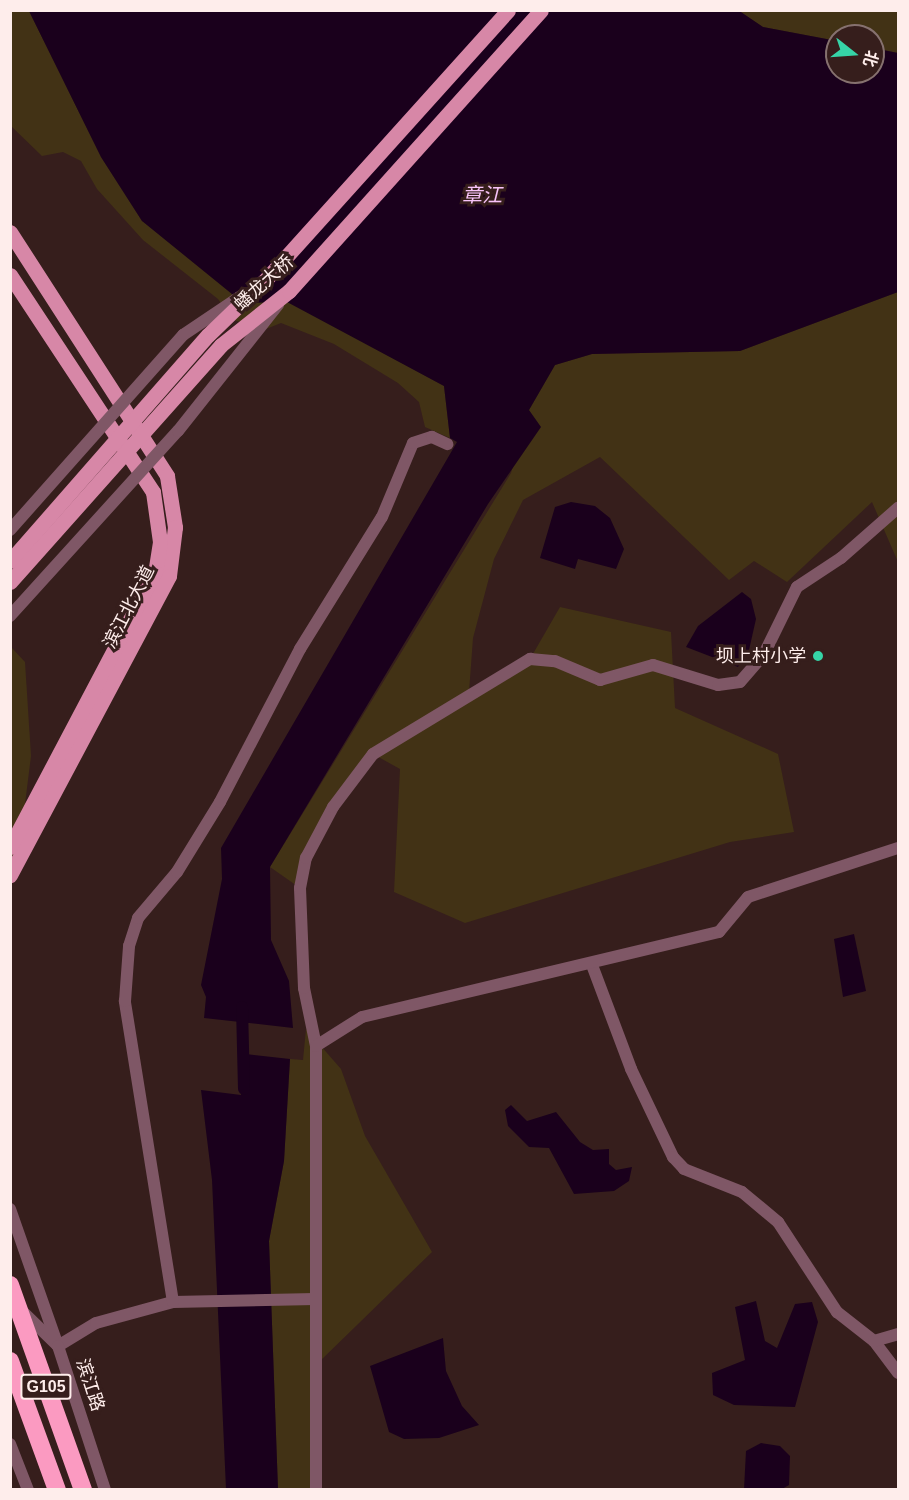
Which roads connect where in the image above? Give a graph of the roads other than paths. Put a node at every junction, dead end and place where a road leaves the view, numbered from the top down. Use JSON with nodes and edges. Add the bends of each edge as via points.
{"nodes":[{"id":1,"x":508,"y":10,"type":"edge"},
{"id":2,"x":541,"y":10,"type":"edge"},
{"id":3,"x":10,"y":232,"type":"edge"},
{"id":4,"x":10,"y":274,"type":"edge"},
{"id":5,"x":267,"y":278,"type":"junction"},
{"id":6,"x":289,"y":291,"type":"junction"},
{"id":7,"x":447,"y":444,"type":"dead end"},
{"id":8,"x":898,"y":508,"type":"edge"},
{"id":9,"x":10,"y":530,"type":"edge"},
{"id":10,"x":10,"y":561,"type":"edge"},
{"id":11,"x":10,"y":582,"type":"edge"},
{"id":12,"x":10,"y":616,"type":"edge"},
{"id":13,"x":10,"y":847,"type":"edge"},
{"id":14,"x":898,"y":848,"type":"edge"},
{"id":15,"x":10,"y":875,"type":"edge"},
{"id":16,"x":592,"y":965,"type":"junction"},
{"id":17,"x":316,"y":1046,"type":"junction"},
{"id":18,"x":10,"y":1209,"type":"edge"},
{"id":19,"x":10,"y":1285,"type":"edge"},
{"id":20,"x":315,"y":1299,"type":"junction"},
{"id":21,"x":173,"y":1302,"type":"junction"},
{"id":22,"x":14,"y":1310,"type":"edge"},
{"id":23,"x":898,"y":1334,"type":"edge"},
{"id":24,"x":874,"y":1341,"type":"junction"},
{"id":25,"x":58,"y":1346,"type":"junction"},
{"id":26,"x":10,"y":1361,"type":"edge"},
{"id":27,"x":898,"y":1373,"type":"edge"},
{"id":28,"x":10,"y":1444,"type":"edge"},
{"id":29,"x":82,"y":1488,"type":"edge"},
{"id":30,"x":28,"y":1490,"type":"edge"},
{"id":31,"x":57,"y":1490,"type":"edge"},
{"id":32,"x":105,"y":1490,"type":"edge"},
{"id":33,"x":316,"y":1490,"type":"edge"}],
"edges":[{"from":1,"to":5,"type":"main road","name":"蟠龙大桥","bridge":true},
{"from":2,"to":6,"type":"main road","name":"蟠龙大桥","bridge":true},
{"from":3,"to":15,"type":"main road","name":"滨江北大道","via":[[168,476],[175,527],[169,576]]},
{"from":4,"to":13,"type":"main road","name":"滨江北大道","via":[[153,492],[160,542],[154,572]]},
{"from":5,"to":9,"type":"street","bridge":true,"via":[[183,334]]},
{"from":5,"to":10,"type":"main road","name":"蟠龙大桥","bridge":true,"via":[[208,335]]},
{"from":6,"to":11,"type":"main road","name":"蟠龙大桥","bridge":true,"via":[[221,345]]},
{"from":6,"to":12,"type":"street","bridge":true,"via":[[178,431]]},
{"from":7,"to":21,"type":"street","via":[[432,437],[412,444],[382,517],[300,649],[220,802],[135,927],[125,1001]]},
{"from":8,"to":17,"type":"street","via":[[842,558],[797,587],[763,656],[740,682],[718,685],[653,665],[600,680],[555,661],[530,659],[373,754],[333,807],[306,858],[300,888],[304,988]]},
{"from":14,"to":16,"type":"street","via":[[748,897],[719,932]]},
{"from":16,"to":17,"type":"street","via":[[362,1017]]},
{"from":16,"to":24,"type":"street","via":[[631,1069],[673,1157],[684,1169],[741,1192],[778,1222],[837,1312]]},
{"from":17,"to":20,"type":"street"},
{"from":18,"to":25,"type":"street"},
{"from":19,"to":22,"type":"highway","number":"G105"},
{"from":20,"to":21,"type":"street"},
{"from":20,"to":33,"type":"street"},
{"from":21,"to":25,"type":"street","via":[[96,1323]]},
{"from":22,"to":25,"type":"street","name":"滨江路"},
{"from":22,"to":29,"type":"highway","number":"G105"},
{"from":23,"to":24,"type":"street"},
{"from":24,"to":27,"type":"street"},
{"from":25,"to":32,"type":"street","name":"滨江路"},
{"from":26,"to":31,"type":"highway","number":"G105"},
{"from":28,"to":30,"type":"street"}]}
